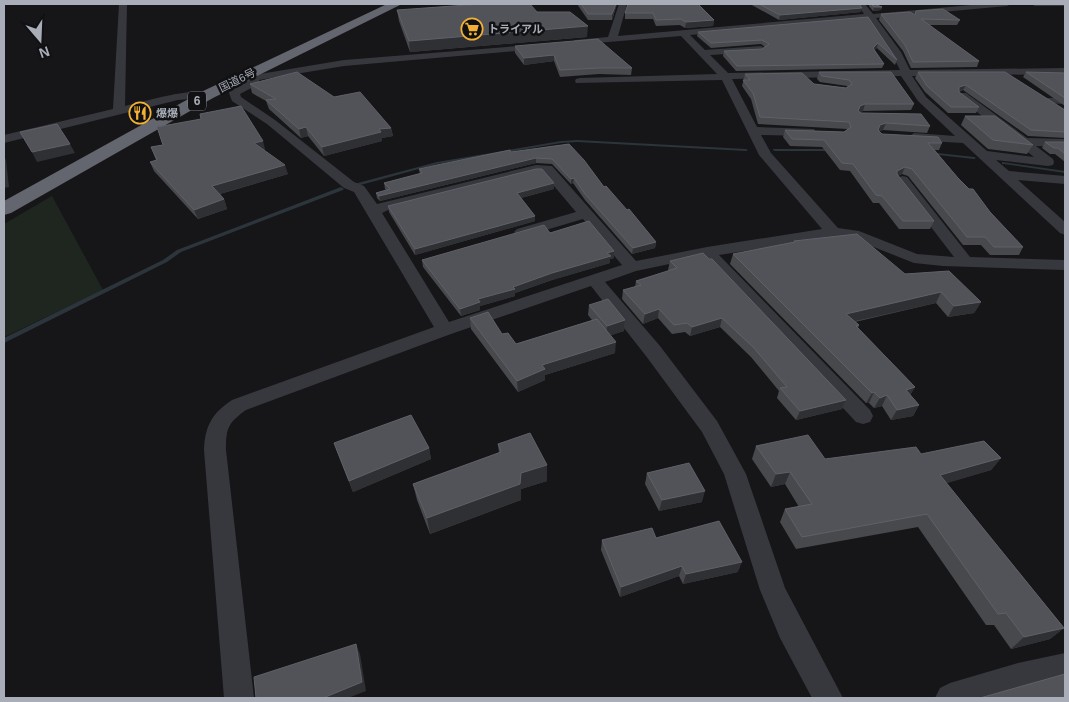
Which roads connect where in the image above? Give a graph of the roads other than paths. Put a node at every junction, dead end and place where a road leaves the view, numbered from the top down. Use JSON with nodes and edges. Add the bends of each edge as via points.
{"nodes":[{"id":1,"x":123,"y":4,"type":"edge"},
{"id":2,"x":396,"y":4,"type":"edge"},
{"id":3,"x":623,"y":4,"type":"edge"},
{"id":4,"x":861,"y":4,"type":"edge"},
{"id":5,"x":1007,"y":4,"type":"edge"},
{"id":6,"x":1035,"y":4,"type":"edge"},
{"id":7,"x":1065,"y":4,"type":"edge"},
{"id":8,"x":869,"y":16,"type":"junction"},
{"id":9,"x":683,"y":33,"type":"junction"},
{"id":10,"x":612,"y":40,"type":"junction"},
{"id":11,"x":760,"y":49,"type":"edge"},
{"id":12,"x":703,"y":53,"type":"junction"},
{"id":13,"x":1065,"y":71,"type":"edge"},
{"id":14,"x":907,"y":72,"type":"junction"},
{"id":15,"x":1006,"y":72,"type":"junction"},
{"id":16,"x":272,"y":74,"type":"junction"},
{"id":17,"x":804,"y":74,"type":"junction"},
{"id":18,"x":726,"y":76,"type":"junction"},
{"id":19,"x":236,"y":81,"type":"junction"},
{"id":20,"x":580,"y":81,"type":"dead end"},
{"id":21,"x":1020,"y":82,"type":"edge"},
{"id":22,"x":816,"y":87,"type":"edge"},
{"id":23,"x":207,"y":95,"type":"junction"},
{"id":24,"x":962,"y":95,"type":"edge"},
{"id":25,"x":1065,"y":101,"type":"edge"},
{"id":26,"x":119,"y":111,"type":"junction"},
{"id":27,"x":1065,"y":113,"type":"edge"},
{"id":28,"x":921,"y":115,"type":"edge"},
{"id":29,"x":942,"y":117,"type":"junction"},
{"id":30,"x":994,"y":119,"type":"junction"},
{"id":31,"x":754,"y":132,"type":"junction"},
{"id":32,"x":822,"y":132,"type":"edge"},
{"id":33,"x":902,"y":137,"type":"edge"},
{"id":34,"x":4,"y":139,"type":"edge"},
{"id":35,"x":967,"y":140,"type":"junction"},
{"id":36,"x":1024,"y":142,"type":"junction"},
{"id":37,"x":1065,"y":143,"type":"edge"},
{"id":38,"x":984,"y":155,"type":"junction"},
{"id":39,"x":1006,"y":175,"type":"junction"},
{"id":40,"x":902,"y":180,"type":"edge"},
{"id":41,"x":1065,"y":180,"type":"edge"},
{"id":42,"x":4,"y":209,"type":"edge"},
{"id":43,"x":374,"y":211,"type":"junction"},
{"id":44,"x":585,"y":214,"type":"junction"},
{"id":45,"x":1065,"y":230,"type":"edge"},
{"id":46,"x":833,"y":232,"type":"junction"},
{"id":47,"x":509,"y":236,"type":"edge"},
{"id":48,"x":707,"y":252,"type":"junction"},
{"id":49,"x":424,"y":260,"type":"edge"},
{"id":50,"x":966,"y":262,"type":"junction"},
{"id":51,"x":405,"y":265,"type":"junction"},
{"id":52,"x":1065,"y":265,"type":"edge"},
{"id":53,"x":632,"y":267,"type":"junction"},
{"id":54,"x":595,"y":280,"type":"junction"},
{"id":55,"x":444,"y":330,"type":"junction"},
{"id":56,"x":863,"y":416,"type":"dead end"},
{"id":57,"x":1065,"y":667,"type":"edge"},
{"id":58,"x":239,"y":698,"type":"edge"},
{"id":59,"x":828,"y":698,"type":"edge"},
{"id":60,"x":950,"y":698,"type":"edge"}],
"edges":[{"from":1,"to":26,"type":"street"},
{"from":2,"to":19,"type":"highway","name":"国道6号","number":"6"},
{"from":3,"to":10,"type":"street"},
{"from":4,"to":8,"type":"street"},
{"from":5,"to":8,"type":"street"},
{"from":6,"to":7,"type":"street"},
{"from":8,"to":9,"type":"street"},
{"from":8,"to":14,"type":"street"},
{"from":9,"to":10,"type":"street"},
{"from":9,"to":12,"type":"street"},
{"from":10,"to":16,"type":"street","via":[[344,64]]},
{"from":11,"to":12,"type":"street"},
{"from":12,"to":18,"type":"street"},
{"from":13,"to":15,"type":"street"},
{"from":14,"to":15,"type":"street"},
{"from":14,"to":17,"type":"street"},
{"from":14,"to":29,"type":"street","via":[[907,79],[917,92]]},
{"from":15,"to":21,"type":"street"},
{"from":16,"to":19,"type":"street"},
{"from":16,"to":43,"type":"street","via":[[234,93],[236,99],[271,122],[349,185],[359,189]]},
{"from":17,"to":18,"type":"street"},
{"from":17,"to":22,"type":"street"},
{"from":18,"to":20,"type":"street"},
{"from":18,"to":31,"type":"street"},
{"from":19,"to":23,"type":"highway","name":"国道6号","number":"6"},
{"from":23,"to":26,"type":"street","via":[[178,97]]},
{"from":23,"to":42,"type":"highway","name":"国道6号","number":"6"},
{"from":24,"to":30,"type":"street"},
{"from":25,"to":27,"type":"street","via":[[1044,99]]},
{"from":26,"to":34,"type":"street"},
{"from":28,"to":29,"type":"street"},
{"from":29,"to":30,"type":"street"},
{"from":29,"to":35,"type":"street"},
{"from":30,"to":36,"type":"street"},
{"from":31,"to":32,"type":"street"},
{"from":31,"to":46,"type":"street","via":[[765,155]]},
{"from":33,"to":35,"type":"street"},
{"from":35,"to":38,"type":"street"},
{"from":36,"to":37,"type":"street"},
{"from":36,"to":38,"type":"street","via":[[1048,162]]},
{"from":38,"to":39,"type":"street"},
{"from":39,"to":41,"type":"street"},
{"from":39,"to":45,"type":"street"},
{"from":40,"to":50,"type":"street"},
{"from":43,"to":44,"type":"street","via":[[548,168]]},
{"from":43,"to":51,"type":"street"},
{"from":44,"to":47,"type":"street"},
{"from":44,"to":53,"type":"street"},
{"from":46,"to":48,"type":"street"},
{"from":46,"to":50,"type":"street","via":[[854,234],[914,258]]},
{"from":48,"to":53,"type":"street"},
{"from":48,"to":56,"type":"street"},
{"from":49,"to":51,"type":"street"},
{"from":50,"to":52,"type":"street"},
{"from":51,"to":55,"type":"street"},
{"from":53,"to":54,"type":"street"},
{"from":54,"to":55,"type":"street"},
{"from":54,"to":59,"type":"street","via":[[710,427],[735,474],[773,590]]},
{"from":55,"to":58,"type":"street","via":[[239,405],[217,423],[215,450]]},
{"from":57,"to":60,"type":"street","via":[[1018,677]]}]}
